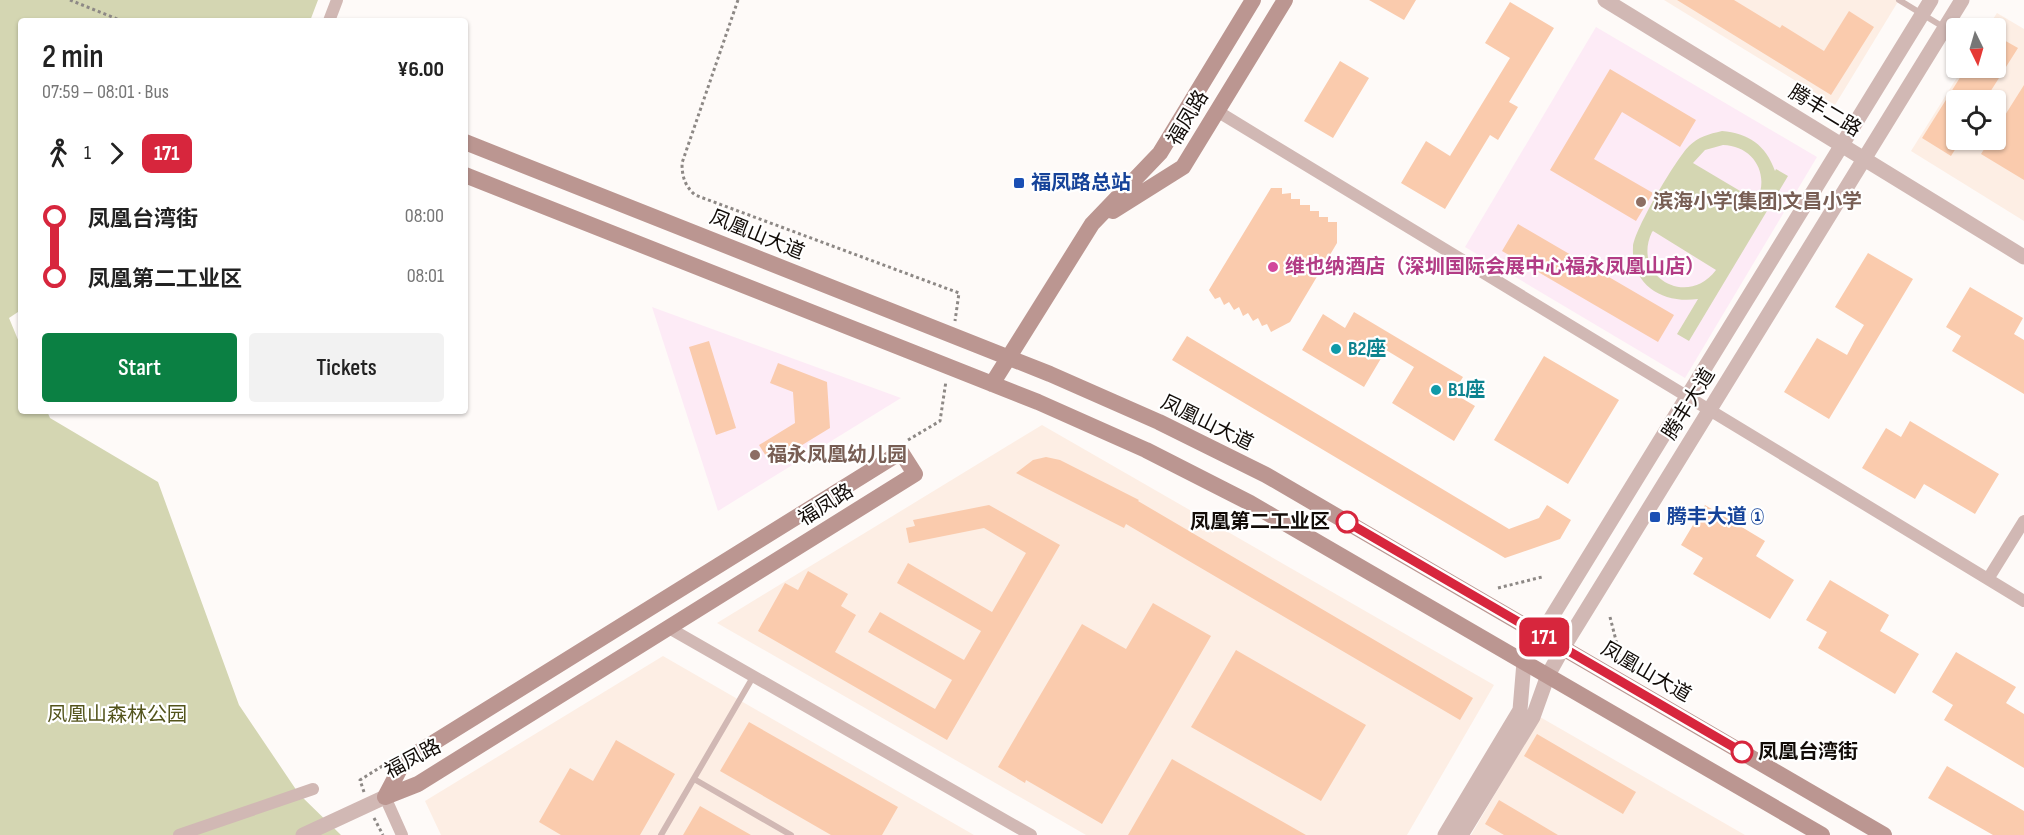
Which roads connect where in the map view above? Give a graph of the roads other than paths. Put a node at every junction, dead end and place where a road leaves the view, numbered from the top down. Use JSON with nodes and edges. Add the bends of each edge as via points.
{"nodes":[{"id":1,"x":337,"y":0,"type":"edge"},
{"id":2,"x":1253,"y":0,"type":"edge"},
{"id":3,"x":1285,"y":0,"type":"edge"},
{"id":4,"x":1605,"y":0,"type":"edge"},
{"id":5,"x":1899,"y":0,"type":"edge"},
{"id":6,"x":1931,"y":0,"type":"edge"},
{"id":7,"x":1962,"y":0,"type":"edge"},
{"id":8,"x":1922,"y":14,"type":"junction"},
{"id":9,"x":330,"y":18,"type":"edge"},
{"id":10,"x":1945,"y":28,"type":"junction"},
{"id":11,"x":1218,"y":111,"type":"junction"},
{"id":12,"x":468,"y":143,"type":"edge"},
{"id":13,"x":1841,"y":145,"type":"junction"},
{"id":14,"x":1864,"y":159,"type":"junction"},
{"id":15,"x":468,"y":176,"type":"edge"},
{"id":16,"x":1092,"y":224,"type":"junction"},
{"id":17,"x":2024,"y":257,"type":"edge"},
{"id":18,"x":1009,"y":357,"type":"junction"},
{"id":19,"x":992,"y":384,"type":"junction"},
{"id":20,"x":1687,"y":396,"type":"junction"},
{"id":21,"x":1710,"y":410,"type":"junction"},
{"id":22,"x":2024,"y":521,"type":"edge"},
{"id":23,"x":1988,"y":579,"type":"junction"},
{"id":24,"x":2024,"y":602,"type":"edge"},
{"id":25,"x":669,"y":628,"type":"junction"},
{"id":26,"x":1540,"y":635,"type":"junction"},
{"id":27,"x":1563,"y":648,"type":"junction"},
{"id":28,"x":1524,"y":662,"type":"junction"},
{"id":29,"x":1548,"y":675,"type":"junction"},
{"id":30,"x":754,"y":676,"type":"junction"},
{"id":31,"x":694,"y":779,"type":"junction"},
{"id":32,"x":313,"y":789,"type":"dead end"},
{"id":33,"x":385,"y":797,"type":"junction"},
{"id":34,"x":179,"y":835,"type":"edge"},
{"id":35,"x":303,"y":835,"type":"edge"},
{"id":36,"x":402,"y":835,"type":"edge"},
{"id":37,"x":661,"y":835,"type":"edge"},
{"id":38,"x":792,"y":835,"type":"edge"},
{"id":39,"x":1031,"y":835,"type":"edge"},
{"id":40,"x":1445,"y":835,"type":"edge"},
{"id":41,"x":1461,"y":835,"type":"edge"},
{"id":42,"x":1822,"y":835,"type":"edge"},
{"id":43,"x":1884,"y":835,"type":"edge"}],
"edges":[{"from":1,"to":9,"type":"street"},
{"from":2,"to":16,"type":"main road","name":"福凤路","via":[[1160,153]]},
{"from":3,"to":11,"type":"main road","name":"福凤路"},
{"from":4,"to":13,"type":"street","name":"腾丰二路"},
{"from":5,"to":8,"type":"lane"},
{"from":6,"to":8,"type":"street","name":"腾丰大道"},
{"from":7,"to":10,"type":"street","name":"腾丰大道"},
{"from":8,"to":10,"type":"lane"},
{"from":8,"to":13,"type":"street","name":"腾丰大道"},
{"from":10,"to":14,"type":"street","name":"腾丰大道"},
{"from":11,"to":16,"type":"main road","name":"福凤路","via":[[1183,167]]},
{"from":11,"to":20,"type":"street"},
{"from":12,"to":18,"type":"main road","name":"凤凰山大道"},
{"from":13,"to":14,"type":"street","name":"腾丰二路"},
{"from":13,"to":20,"type":"street","name":"腾丰大道"},
{"from":14,"to":17,"type":"street","name":"腾丰二路"},
{"from":14,"to":21,"type":"street","name":"腾丰大道"},
{"from":15,"to":19,"type":"main road"},
{"from":16,"to":18,"type":"main road","name":"福凤路"},
{"from":18,"to":19,"type":"main road","name":"福凤路"},
{"from":18,"to":26,"type":"main road","name":"凤凰山大道","via":[[1159,422],[1266,475]]},
{"from":19,"to":28,"type":"main road","via":[[1135,445],[1250,503]]},
{"from":20,"to":21,"type":"street"},
{"from":20,"to":26,"type":"street","name":"腾丰大道"},
{"from":21,"to":23,"type":"street"},
{"from":21,"to":27,"type":"street","name":"腾丰大道"},
{"from":22,"to":23,"type":"street"},
{"from":23,"to":24,"type":"street"},
{"from":25,"to":30,"type":"street"},
{"from":25,"to":33,"type":"main road","name":"福凤路","via":[[418,784]]},
{"from":25,"to":33,"type":"main road","name":"福凤路","via":[[915,474],[901,452],[404,761]]},
{"from":26,"to":27,"type":"main road","name":"凤凰山大道"},
{"from":26,"to":28,"type":"street","name":"腾丰大道"},
{"from":27,"to":29,"type":"street","name":"腾丰大道"},
{"from":27,"to":43,"type":"main road","name":"凤凰山大道"},
{"from":28,"to":29,"type":"main road"},
{"from":28,"to":40,"type":"street","name":"腾丰大道","via":[[1520,710]]},
{"from":29,"to":41,"type":"street","name":"腾丰大道","via":[[1533,717]]},
{"from":29,"to":42,"type":"main road"},
{"from":30,"to":31,"type":"lane"},
{"from":30,"to":39,"type":"street"},
{"from":31,"to":37,"type":"lane"},
{"from":31,"to":38,"type":"lane"},
{"from":32,"to":34,"type":"street"},
{"from":33,"to":35,"type":"street"},
{"from":33,"to":36,"type":"street"}]}
